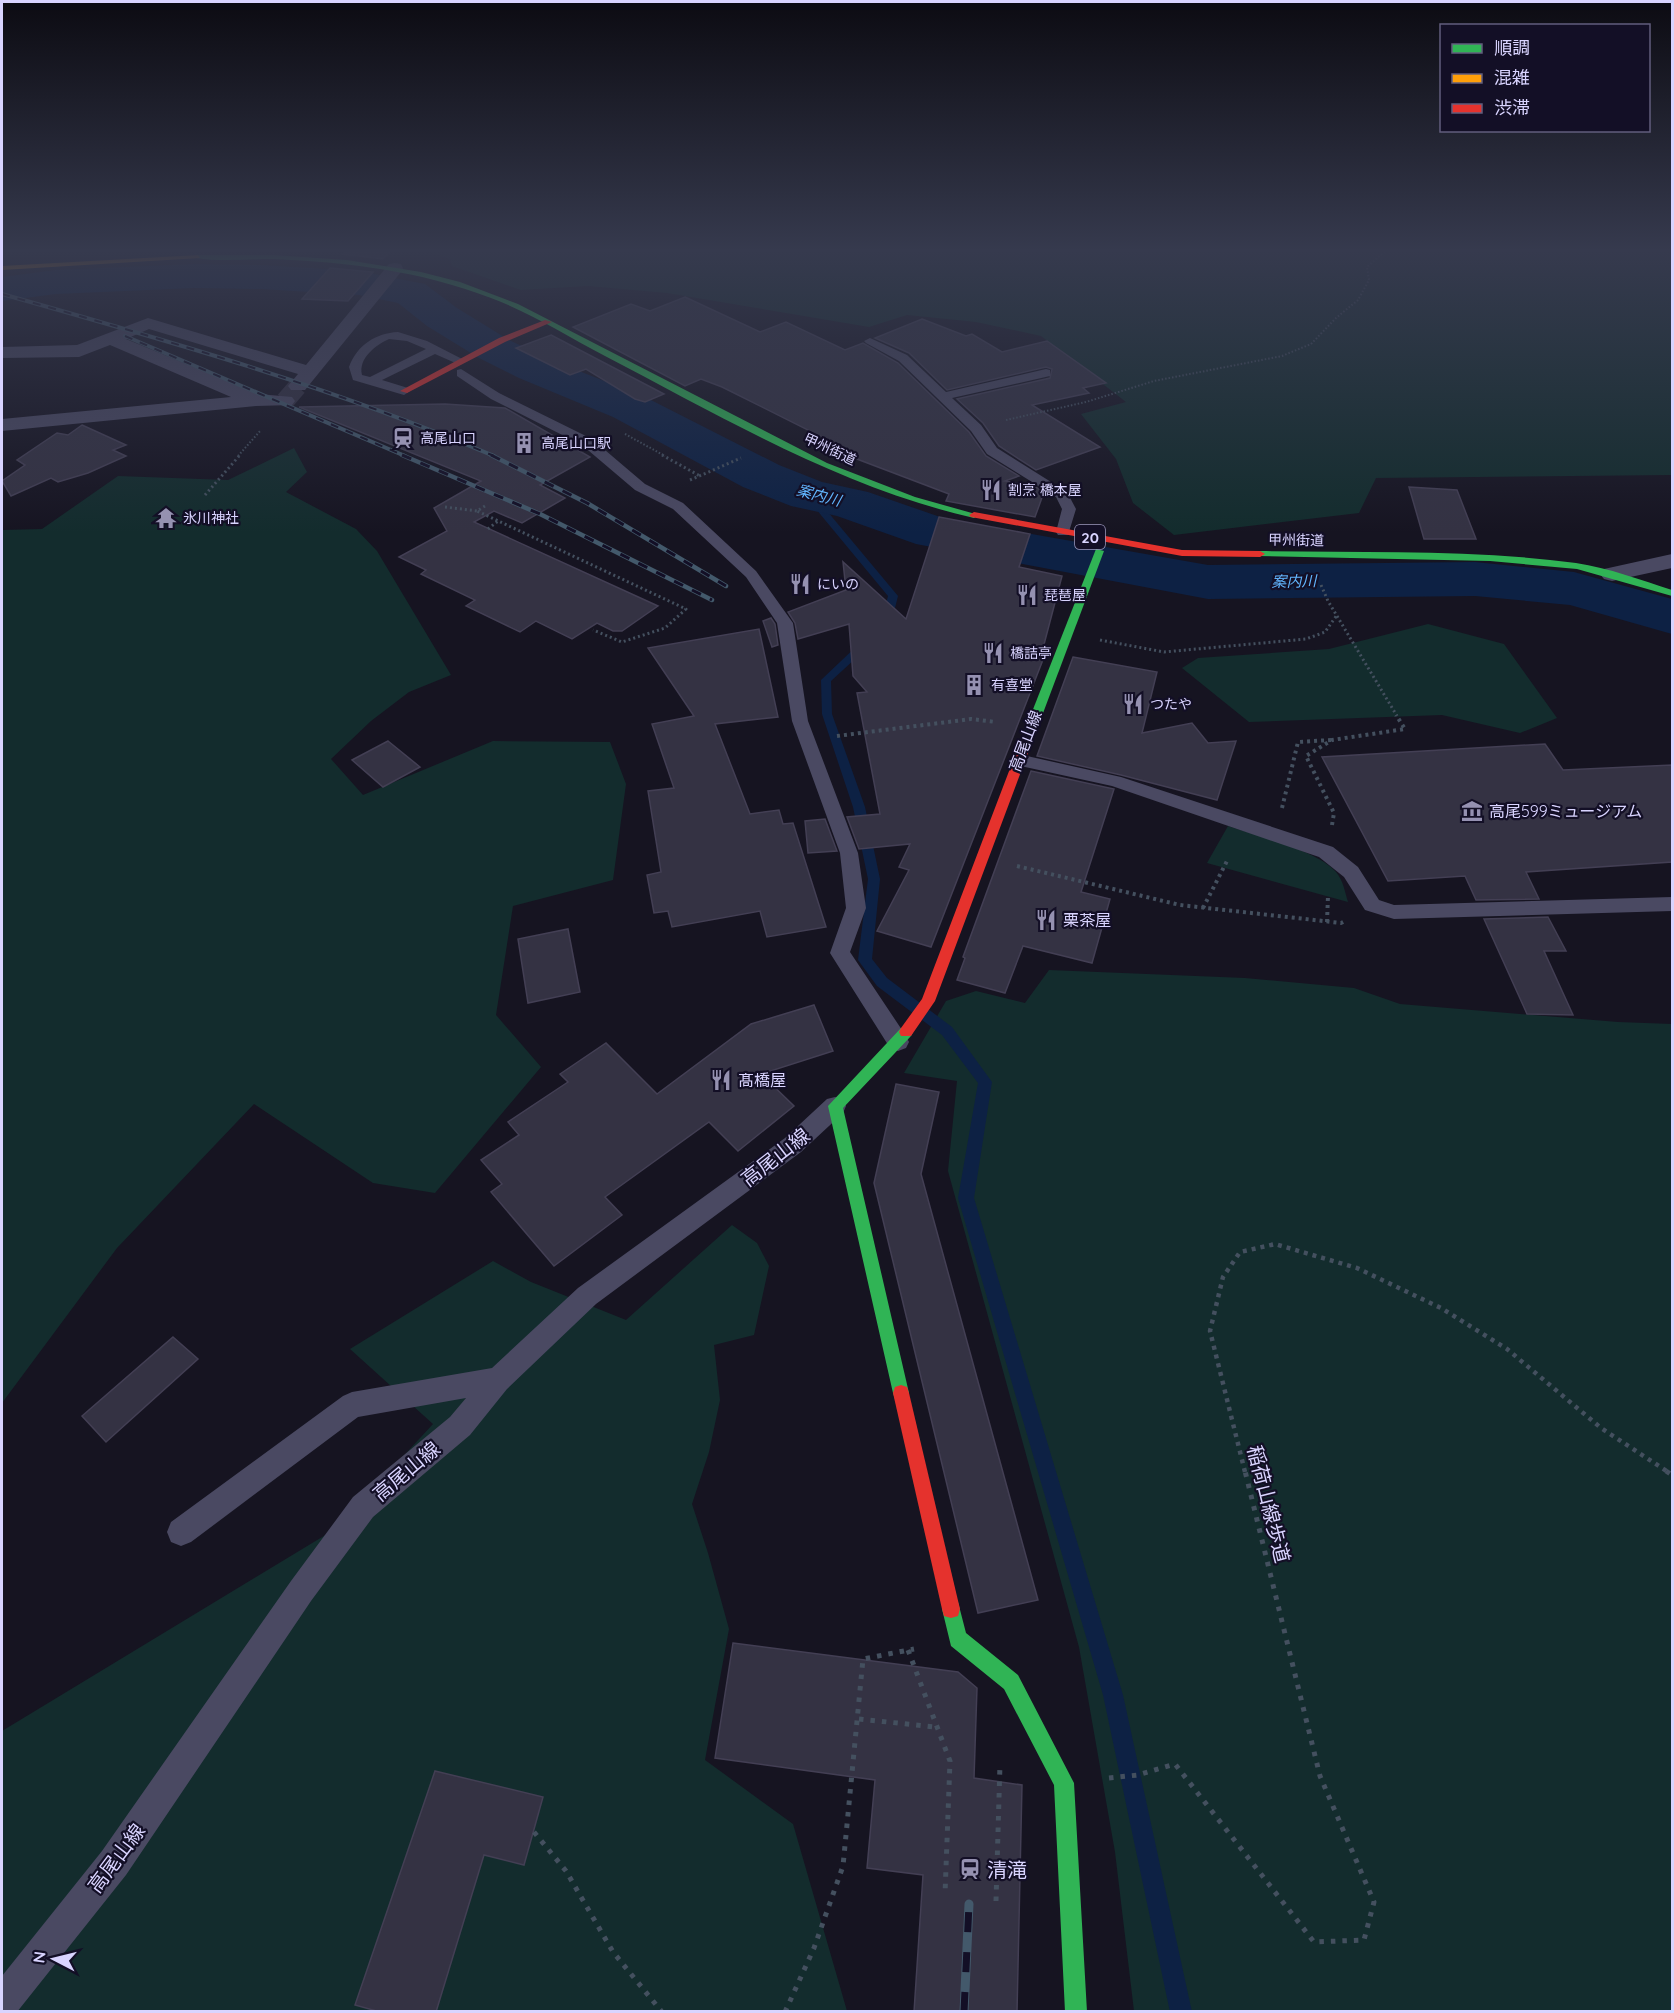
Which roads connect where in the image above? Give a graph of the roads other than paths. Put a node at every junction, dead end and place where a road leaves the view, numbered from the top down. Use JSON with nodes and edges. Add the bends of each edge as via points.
{"nodes":[{"id":1,"x":92,"y":346,"type":"edge"},
{"id":2,"x":127,"y":346,"type":"edge"},
{"id":3,"x":224,"y":346,"type":"edge"},
{"id":4,"x":331,"y":346,"type":"edge"},
{"id":5,"x":369,"y":346,"type":"edge"},
{"id":6,"x":425,"y":346,"type":"edge"},
{"id":7,"x":492,"y":346,"type":"edge"},
{"id":8,"x":594,"y":346,"type":"edge"},
{"id":9,"x":880,"y":346,"type":"edge"},
{"id":10,"x":434,"y":350,"type":"junction"},
{"id":11,"x":2,"y":352,"type":"edge"},
{"id":12,"x":463,"y":364,"type":"junction"},
{"id":13,"x":310,"y":372,"type":"junction"},
{"id":14,"x":1046,"y":373,"type":"dead end"},
{"id":15,"x":371,"y":381,"type":"junction"},
{"id":16,"x":404,"y":391,"type":"joint"},
{"id":17,"x":944,"y":396,"type":"junction"},
{"id":18,"x":256,"y":400,"type":"junction"},
{"id":19,"x":2,"y":425,"type":"edge"},
{"id":20,"x":1063,"y":532,"type":"junction"},
{"id":21,"x":1100,"y":548,"type":"junction"},
{"id":22,"x":1672,"y":561,"type":"edge"},
{"id":23,"x":1612,"y":574,"type":"junction"},
{"id":24,"x":1672,"y":593,"type":"edge"},
{"id":25,"x":1018,"y":760,"type":"junction"},
{"id":26,"x":1672,"y":904,"type":"edge"},
{"id":27,"x":903,"y":1036,"type":"junction"},
{"id":28,"x":835,"y":1106,"type":"junction"},
{"id":29,"x":498,"y":1380,"type":"junction"},
{"id":30,"x":181,"y":1532,"type":"dead end"},
{"id":31,"x":2,"y":2002,"type":"edge"},
{"id":32,"x":1076,"y":2012,"type":"edge"}],
"edges":[{"from":1,"to":11,"type":"street","via":[[79,351]]},
{"from":2,"to":18,"type":"street"},
{"from":3,"to":13,"type":"street"},
{"from":4,"to":13,"type":"street"},
{"from":5,"to":15,"type":"lane","via":[[354,364],[354,371],[357,377]]},
{"from":6,"to":10,"type":"lane"},
{"from":7,"to":12,"type":"main road"},
{"from":8,"to":20,"type":"main road","name":"甲州街道","number":"20","via":[[816,462],[894,495],[937,508]]},
{"from":9,"to":17,"type":"lane","via":[[903,358]]},
{"from":10,"to":12,"type":"lane"},
{"from":10,"to":15,"type":"lane"},
{"from":12,"to":16,"type":"main road"},
{"from":12,"to":27,"type":"lane","via":[[495,396],[587,442],[640,487],[678,506],[751,574],[785,623],[801,722],[849,853],[856,908],[840,953]]},
{"from":13,"to":18,"type":"street","via":[[291,394]]},
{"from":14,"to":17,"type":"lane"},
{"from":15,"to":16,"type":"lane"},
{"from":17,"to":20,"type":"lane","via":[[976,428],[992,451],[1062,495],[1069,509]]},
{"from":18,"to":19,"type":"street"},
{"from":20,"to":21,"type":"main road","name":"甲州街道","number":"20"},
{"from":21,"to":23,"type":"main road","name":"甲州街道","number":"20","via":[[1224,555],[1533,560]]},
{"from":21,"to":25,"type":"main road","name":"高尾山線"},
{"from":22,"to":23,"type":"street"},
{"from":23,"to":24,"type":"main road","name":"甲州街道","number":"20"},
{"from":25,"to":26,"type":"lane","via":[[1115,781],[1326,852],[1351,872],[1372,905],[1394,912]]},
{"from":25,"to":27,"type":"main road","name":"高尾山線","via":[[927,1001]]},
{"from":27,"to":28,"type":"main road","name":"高尾山線"},
{"from":28,"to":29,"type":"lane","name":"高尾山線","via":[[793,1145],[587,1296]]},
{"from":28,"to":32,"type":"main road","via":[[958,1640],[1011,1682],[1064,1783]]},
{"from":29,"to":30,"type":"lane","via":[[352,1405]]},
{"from":29,"to":31,"type":"lane","name":"高尾山線","via":[[460,1426],[363,1507],[114,1863]]}]}
